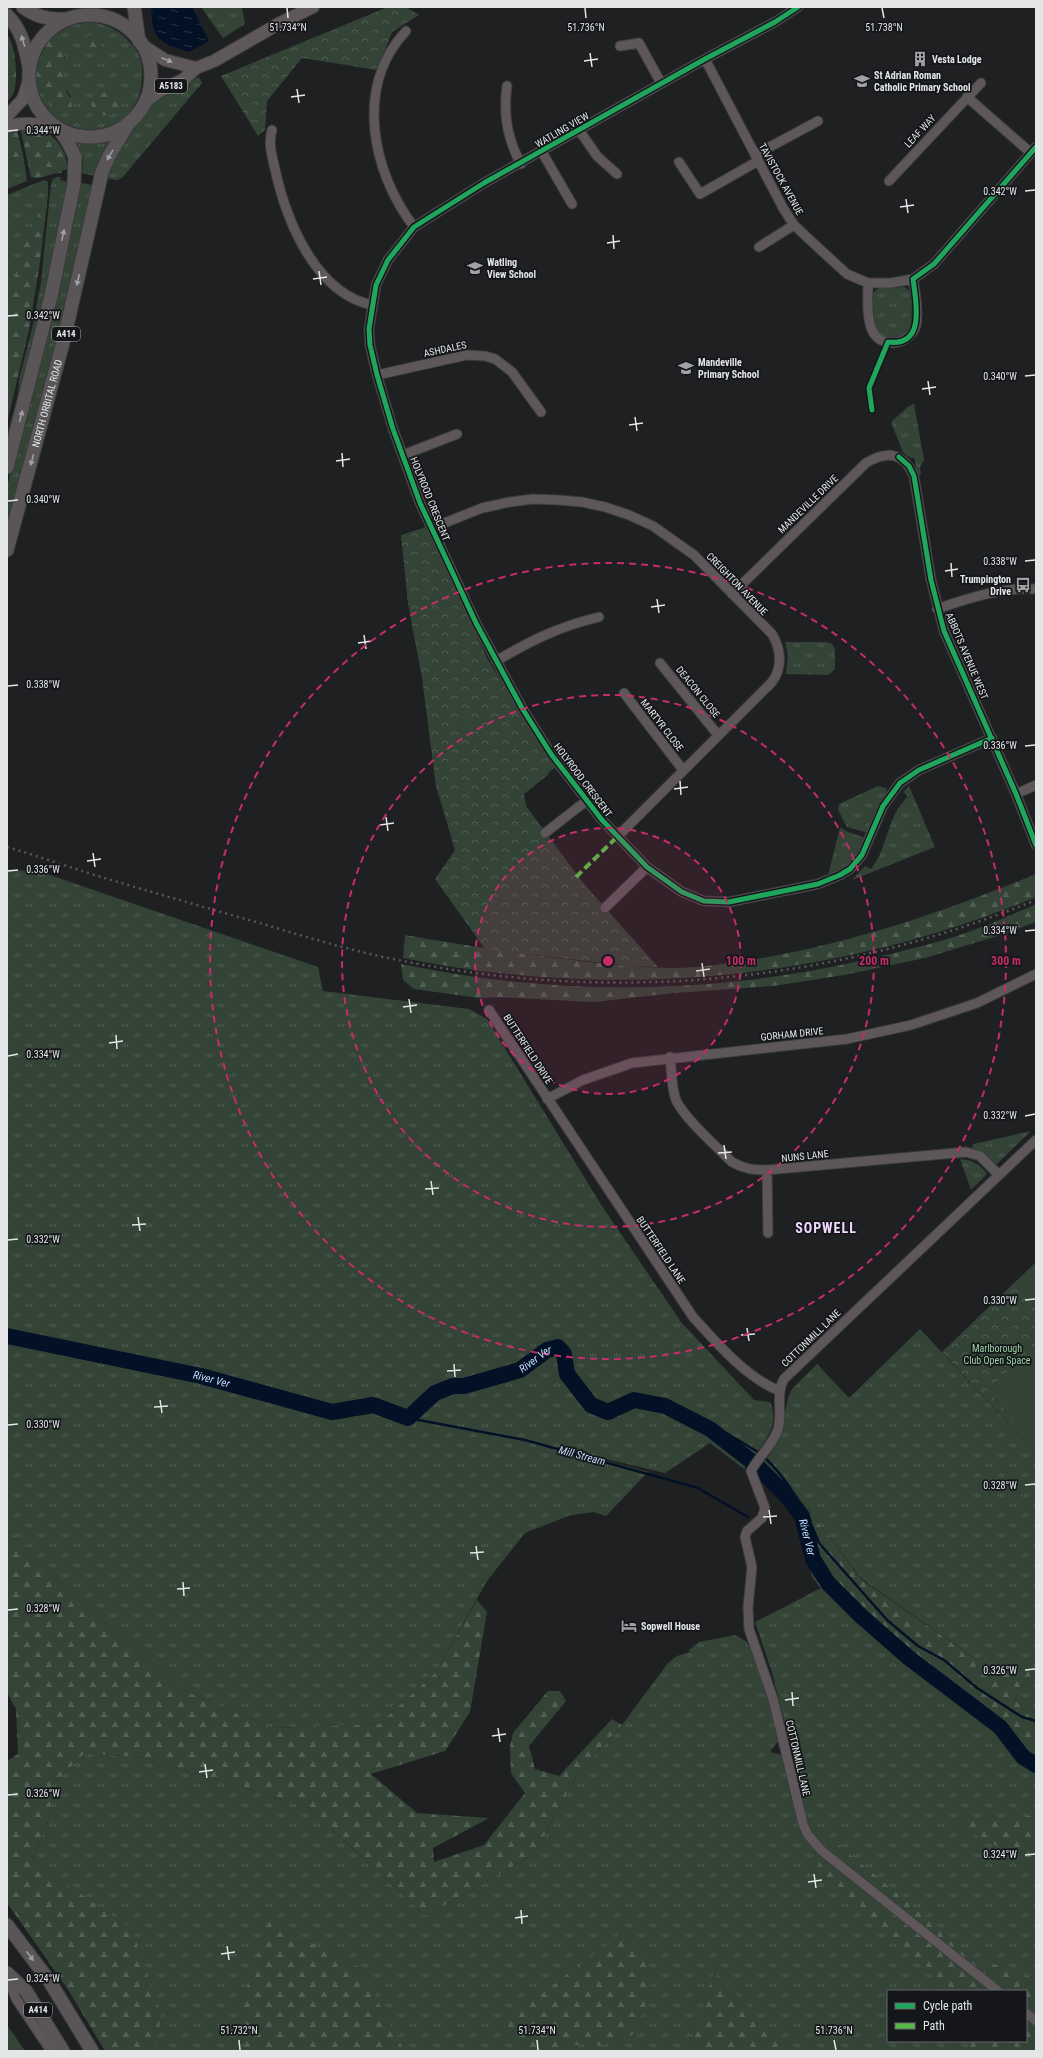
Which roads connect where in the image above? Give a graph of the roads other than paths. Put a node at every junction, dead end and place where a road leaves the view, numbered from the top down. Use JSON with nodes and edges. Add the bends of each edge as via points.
{"nodes":[{"id":1,"x":23,"y":7,"type":"edge"},
{"id":2,"x":90,"y":7,"type":"edge"},
{"id":3,"x":134,"y":7,"type":"edge"},
{"id":4,"x":313,"y":7,"type":"edge"},
{"id":5,"x":798,"y":7,"type":"edge"},
{"id":6,"x":7,"y":15,"type":"edge"},
{"id":7,"x":72,"y":18,"type":"junction"},
{"id":8,"x":406,"y":31,"type":"dead end"},
{"id":9,"x":644,"y":34,"type":"dead end"},
{"id":10,"x":140,"y":43,"type":"junction"},
{"id":11,"x":639,"y":43,"type":"junction"},
{"id":12,"x":620,"y":46,"type":"dead end"},
{"id":13,"x":705,"y":59,"type":"junction"},
{"id":14,"x":196,"y":68,"type":"junction"},
{"id":15,"x":29,"y":75,"type":"junction"},
{"id":16,"x":980,"y":82,"type":"dead end"},
{"id":17,"x":661,"y":83,"type":"junction"},
{"id":18,"x":507,"y":86,"type":"dead end"},
{"id":19,"x":967,"y":97,"type":"junction"},
{"id":20,"x":145,"y":102,"type":"junction"},
{"id":21,"x":7,"y":116,"type":"edge"},
{"id":22,"x":130,"y":121,"type":"junction"},
{"id":23,"x":818,"y":121,"type":"dead end"},
{"id":24,"x":7,"y":127,"type":"edge"},
{"id":25,"x":57,"y":128,"type":"junction"},
{"id":26,"x":272,"y":130,"type":"dead end"},
{"id":27,"x":579,"y":130,"type":"junction"},
{"id":28,"x":1033,"y":150,"type":"edge"},
{"id":29,"x":542,"y":152,"type":"junction"},
{"id":30,"x":757,"y":158,"type":"junction"},
{"id":31,"x":680,"y":162,"type":"dead end"},
{"id":32,"x":521,"y":164,"type":"junction"},
{"id":33,"x":617,"y":174,"type":"dead end"},
{"id":34,"x":889,"y":181,"type":"dead end"},
{"id":35,"x":572,"y":204,"type":"dead end"},
{"id":36,"x":794,"y":225,"type":"junction"},
{"id":37,"x":414,"y":227,"type":"junction"},
{"id":38,"x":758,"y":247,"type":"dead end"},
{"id":39,"x":913,"y":278,"type":"junction"},
{"id":40,"x":868,"y":283,"type":"junction"},
{"id":41,"x":372,"y":304,"type":"junction"},
{"id":42,"x":377,"y":375,"type":"junction"},
{"id":43,"x":541,"y":412,"type":"dead end"},
{"id":44,"x":457,"y":434,"type":"dead end"},
{"id":45,"x":403,"y":455,"type":"junction"},
{"id":46,"x":909,"y":466,"type":"joint"},
{"id":47,"x":7,"y":467,"type":"edge"},
{"id":48,"x":432,"y":528,"type":"junction"},
{"id":49,"x":7,"y":550,"type":"edge"},
{"id":50,"x":1036,"y":589,"type":"edge"},
{"id":51,"x":732,"y":594,"type":"junction"},
{"id":52,"x":937,"y":609,"type":"junction"},
{"id":53,"x":599,"y":617,"type":"dead end"},
{"id":54,"x":496,"y":661,"type":"junction"},
{"id":55,"x":660,"y":663,"type":"dead end"},
{"id":56,"x":624,"y":693,"type":"dead end"},
{"id":57,"x":718,"y":735,"type":"junction"},
{"id":58,"x":992,"y":738,"type":"junction"},
{"id":59,"x":683,"y":770,"type":"junction"},
{"id":60,"x":1036,"y":785,"type":"edge"},
{"id":61,"x":1016,"y":794,"type":"junction"},
{"id":62,"x":586,"y":801,"type":"junction"},
{"id":63,"x":545,"y":833,"type":"dead end"},
{"id":64,"x":617,"y":837,"type":"junction"},
{"id":65,"x":1036,"y":845,"type":"edge"},
{"id":66,"x":647,"y":867,"type":"junction"},
{"id":67,"x":605,"y":908,"type":"dead end"},
{"id":68,"x":1036,"y":974,"type":"edge"},
{"id":69,"x":489,"y":1010,"type":"dead end"},
{"id":70,"x":670,"y":1058,"type":"junction"},
{"id":71,"x":547,"y":1100,"type":"junction"},
{"id":72,"x":1036,"y":1140,"type":"edge"},
{"id":73,"x":767,"y":1170,"type":"junction"},
{"id":74,"x":999,"y":1175,"type":"junction"},
{"id":75,"x":768,"y":1233,"type":"dead end"},
{"id":76,"x":780,"y":1390,"type":"junction"},
{"id":77,"x":7,"y":1925,"type":"edge"},
{"id":78,"x":7,"y":1973,"type":"edge"},
{"id":79,"x":7,"y":1976,"type":"edge"},
{"id":80,"x":997,"y":1990,"type":"edge"},
{"id":81,"x":1027,"y":2014,"type":"edge"},
{"id":82,"x":1036,"y":2021,"type":"edge"},
{"id":83,"x":51,"y":2051,"type":"edge"},
{"id":84,"x":63,"y":2051,"type":"edge"},
{"id":85,"x":92,"y":2051,"type":"edge"}],
"edges":[{"from":1,"to":7,"type":"highway","via":[[49,20]]},
{"from":2,"to":7,"type":"highway","number":"A414"},
{"from":3,"to":10,"type":"highway","number":"A414"},
{"from":4,"to":14,"type":"main road","number":"A5183","via":[[214,61]]},
{"from":5,"to":13,"type":"street","name":"WATLING VIEW","via":[[769,26]]},
{"from":15,"to":6,"type":"highway","one_way":true,"via":[[23,39]]},
{"from":7,"to":10,"type":"highway","number":"A414","via":[[90,15],[113,20],[123,25]]},
{"from":7,"to":15,"type":"highway","number":"A414","via":[[59,24],[42,38],[36,49]]},
{"from":8,"to":37,"type":"street","via":[[394,45],[382,68],[373,108],[373,126],[376,147],[394,195],[402,212]]},
{"from":9,"to":11,"type":"street"},
{"from":10,"to":14,"type":"main road","number":"A5183","one_way":true,"via":[[165,60]]},
{"from":10,"to":20,"type":"highway","number":"A414","via":[[150,71]]},
{"from":11,"to":12,"type":"street"},
{"from":11,"to":17,"type":"street"},
{"from":13,"to":17,"type":"street","name":"WATLING VIEW"},
{"from":13,"to":30,"type":"street","name":"TAVISTOCK AVENUE"},
{"from":14,"to":20,"type":"main road","number":"A5183","via":[[184,79],[158,92]]},
{"from":15,"to":21,"type":"main road","via":[[23,99]]},
{"from":15,"to":25,"type":"highway","number":"A414","via":[[32,95],[37,106]]},
{"from":16,"to":19,"type":"street","name":"LEAF WAY"},
{"from":17,"to":27,"type":"street","name":"WATLING VIEW"},
{"from":18,"to":32,"type":"street","via":[[505,120],[512,146]]},
{"from":19,"to":28,"type":"street"},
{"from":19,"to":34,"type":"street","name":"LEAF WAY"},
{"from":20,"to":22,"type":"highway","number":"A414"},
{"from":22,"to":25,"type":"highway","number":"A414","via":[[116,131],[97,137],[80,136]]},
{"from":22,"to":49,"type":"highway","name":"NORTH ORBITAL ROAD","number":"A414","one_way":true,"via":[[102,172],[64,340]]},
{"from":23,"to":30,"type":"street"},
{"from":24,"to":25,"type":"main road","via":[[31,123]]},
{"from":47,"to":25,"type":"highway","number":"A414","one_way":true,"via":[[51,296],[74,184],[75,157]]},
{"from":26,"to":41,"type":"street","via":[[269,140],[277,177],[288,214],[306,251],[335,287],[355,299]]},
{"from":27,"to":29,"type":"street","name":"WATLING VIEW"},
{"from":27,"to":33,"type":"street","via":[[597,156]]},
{"from":28,"to":39,"type":"street","name":"TAVISTOCK AVENUE","via":[[934,264]]},
{"from":29,"to":32,"type":"street","name":"WATLING VIEW"},
{"from":29,"to":35,"type":"street"},
{"from":30,"to":31,"type":"street","via":[[700,194]]},
{"from":30,"to":36,"type":"street","name":"TAVISTOCK AVENUE"},
{"from":32,"to":37,"type":"street","name":"WATLING VIEW"},
{"from":36,"to":38,"type":"street"},
{"from":36,"to":40,"type":"street","name":"TAVISTOCK AVENUE","via":[[847,274]]},
{"from":37,"to":41,"type":"street","name":"WATLING VIEW","via":[[388,260],[376,285]]},
{"from":39,"to":40,"type":"street","name":"TAVISTOCK AVENUE","via":[[891,284]]},
{"from":39,"to":40,"type":"street","via":[[916,325],[910,335],[894,343],[881,340],[872,330]]},
{"from":41,"to":42,"type":"street","name":"HOLYROOD CRESCENT","via":[[370,345]]},
{"from":42,"to":43,"type":"street","name":"ASHDALES","via":[[467,355],[485,356],[500,362],[512,372]]},
{"from":42,"to":45,"type":"street","name":"HOLYROOD CRESCENT"},
{"from":44,"to":45,"type":"street"},
{"from":45,"to":48,"type":"street","name":"HOLYROOD CRESCENT"},
{"from":46,"to":51,"type":"street","name":"MANDEVILLE DRIVE","via":[[899,457],[891,456],[882,456],[866,462]]},
{"from":46,"to":52,"type":"street","name":"ABBOTS AVENUE WEST","via":[[914,476]]},
{"from":48,"to":51,"type":"street","name":"CREIGHTON AVENUE","via":[[482,508],[510,502],[582,502],[629,515],[653,526],[694,555]]},
{"from":48,"to":54,"type":"street","name":"HOLYROOD CRESCENT"},
{"from":50,"to":52,"type":"street","via":[[993,593]]},
{"from":51,"to":57,"type":"street","name":"CREIGHTON AVENUE","via":[[772,634],[777,642],[780,658],[777,676]]},
{"from":52,"to":58,"type":"street","name":"ABBOTS AVENUE WEST","via":[[944,631]]},
{"from":53,"to":54,"type":"street","via":[[544,634]]},
{"from":54,"to":62,"type":"street","name":"HOLYROOD CRESCENT","via":[[551,754]]},
{"from":55,"to":57,"type":"street","name":"DEACON CLOSE"},
{"from":56,"to":59,"type":"street","name":"MARTYR CLOSE"},
{"from":57,"to":59,"type":"street","name":"CREIGHTON AVENUE"},
{"from":58,"to":61,"type":"street","name":"ABBOTS AVENUE WEST"},
{"from":58,"to":66,"type":"street","name":"HOLYROOD CRESCENT","via":[[906,778],[896,787],[883,806],[867,846],[856,863],[840,875],[818,884],[729,902],[704,902],[682,892]]},
{"from":59,"to":64,"type":"street","name":"CREIGHTON AVENUE"},
{"from":60,"to":61,"type":"street"},
{"from":61,"to":65,"type":"street","name":"ABBOTS AVENUE WEST"},
{"from":62,"to":63,"type":"street","name":"HOLYROOD CRESCENT"},
{"from":62,"to":64,"type":"street","name":"HOLYROOD CRESCENT"},
{"from":64,"to":66,"type":"street","name":"HOLYROOD CRESCENT"},
{"from":66,"to":67,"type":"street"},
{"from":68,"to":70,"type":"street","name":"GORHAM DRIVE","via":[[977,1004],[911,1025],[847,1039]]},
{"from":69,"to":71,"type":"street","name":"BUTTERFIELD DRIVE"},
{"from":70,"to":71,"type":"street","name":"GORHAM DRIVE","via":[[632,1063],[608,1070]]},
{"from":70,"to":73,"type":"street","name":"NUNS LANE","via":[[673,1088],[682,1110],[732,1162],[751,1170]]},
{"from":71,"to":76,"type":"street","name":"BUTTERFIELD LANE","via":[[693,1317],[724,1352],[767,1386]]},
{"from":72,"to":74,"type":"street","name":"COTTONMILL LANE"},
{"from":73,"to":74,"type":"street","name":"NUNS LANE","via":[[966,1152],[980,1156]]},
{"from":73,"to":75,"type":"street"},
{"from":74,"to":76,"type":"street","name":"COTTONMILL LANE","via":[[784,1379]]},
{"from":76,"to":80,"type":"street","name":"COTTONMILL LANE","via":[[778,1429],[774,1439],[752,1468],[751,1474],[764,1503],[765,1513],[746,1535],[752,1567],[748,1623],[752,1642],[771,1692],[798,1808],[806,1830],[822,1851]]},
{"from":77,"to":85,"type":"highway","number":"A414","one_way":true,"via":[[50,1982]]},
{"from":78,"to":84,"type":"highway","number":"A414","via":[[26,1991]]},
{"from":79,"to":83,"type":"street","via":[[16,1999]]},
{"from":81,"to":82,"type":"street"}]}
